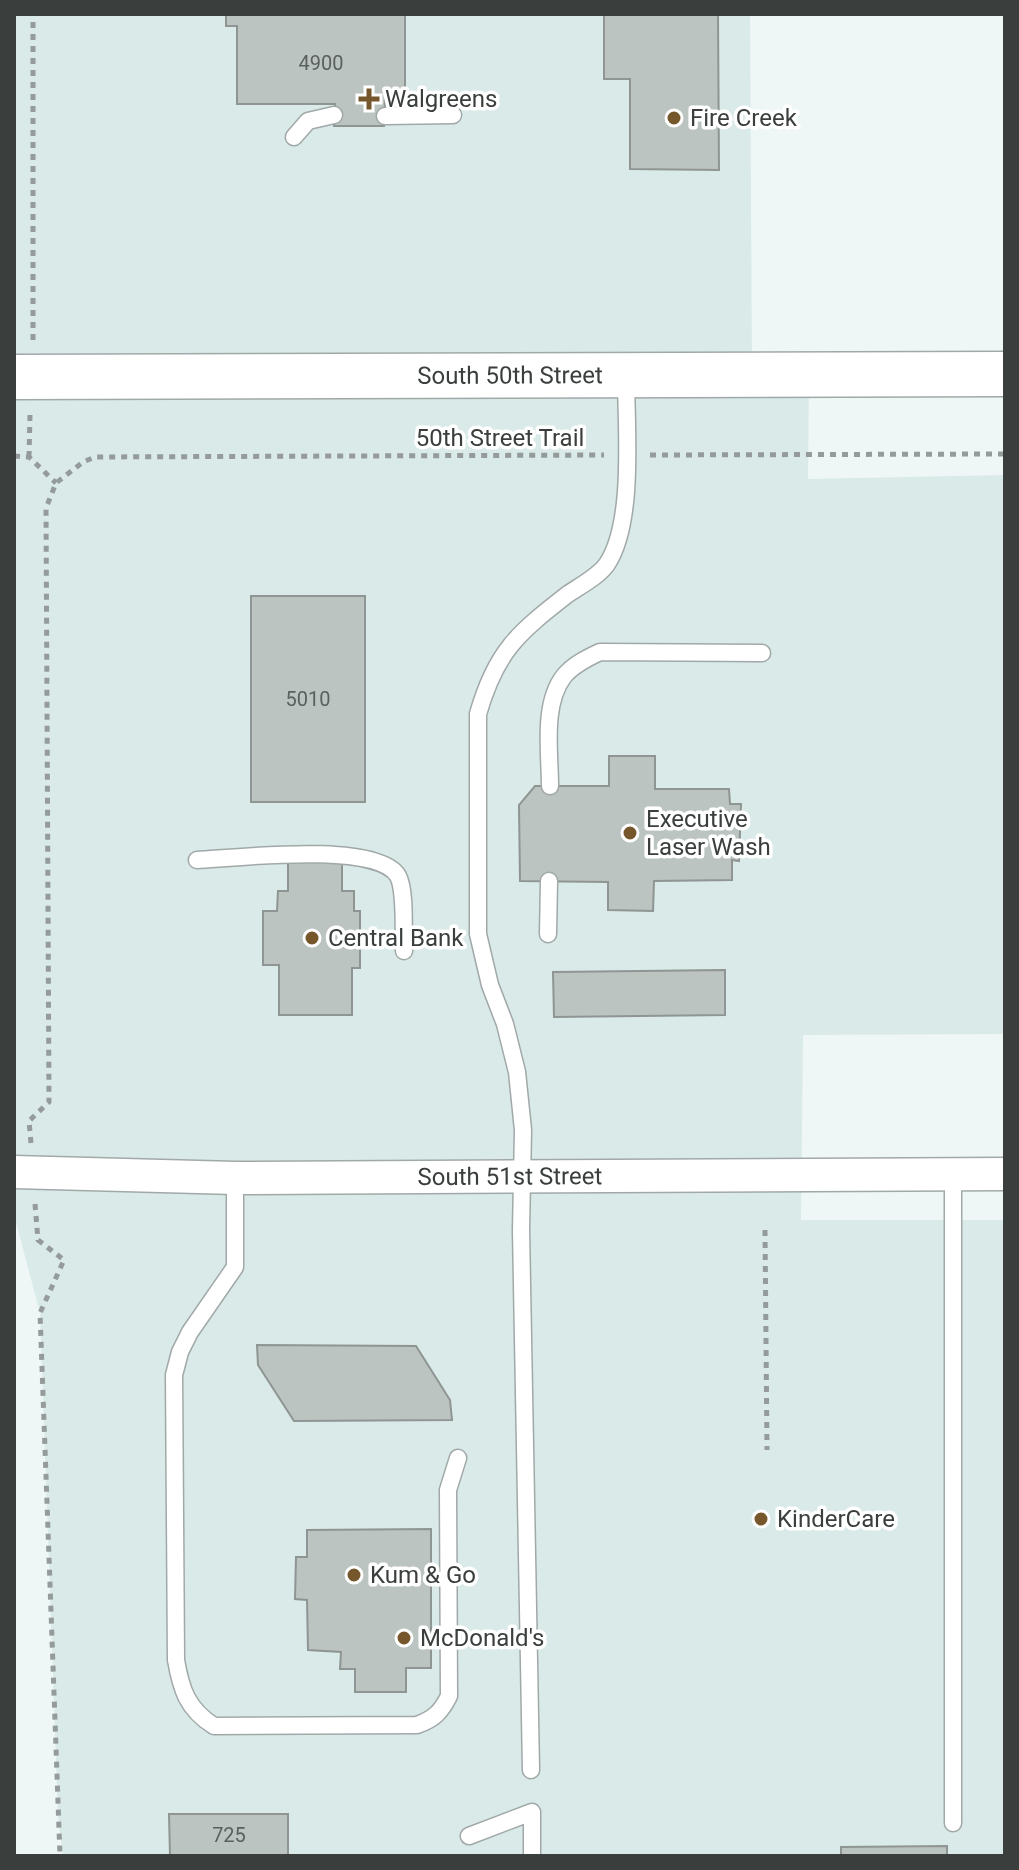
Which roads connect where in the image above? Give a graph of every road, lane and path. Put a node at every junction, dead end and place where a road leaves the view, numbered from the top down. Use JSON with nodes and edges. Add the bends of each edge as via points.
{"nodes":[{"id":1,"x":33,"y":14,"type":"edge"},
{"id":2,"x":334,"y":115,"type":"dead end"},
{"id":3,"x":453,"y":115,"type":"dead end"},
{"id":4,"x":385,"y":116,"type":"dead end"},
{"id":5,"x":294,"y":137,"type":"dead end"},
{"id":6,"x":1005,"y":374,"type":"edge"},
{"id":7,"x":626,"y":375,"type":"junction"},
{"id":8,"x":23,"y":377,"type":"edge"},
{"id":9,"x":1005,"y":454,"type":"edge"},
{"id":10,"x":626,"y":455,"type":"junction"},
{"id":11,"x":14,"y":456,"type":"edge"},
{"id":12,"x":29,"y":457,"type":"junction"},
{"id":13,"x":56,"y":483,"type":"junction"},
{"id":14,"x":762,"y":653,"type":"dead end"},
{"id":15,"x":550,"y":786,"type":"dead end"},
{"id":16,"x":197,"y":860,"type":"dead end"},
{"id":17,"x":549,"y":881,"type":"dead end"},
{"id":18,"x":548,"y":934,"type":"dead end"},
{"id":19,"x":404,"y":951,"type":"dead end"},
{"id":20,"x":29,"y":1121,"type":"dead end"},
{"id":21,"x":14,"y":1172,"type":"edge"},
{"id":22,"x":953,"y":1174,"type":"junction"},
{"id":23,"x":1005,"y":1174,"type":"edge"},
{"id":24,"x":522,"y":1175,"type":"junction"},
{"id":25,"x":235,"y":1178,"type":"junction"},
{"id":26,"x":765,"y":1230,"type":"dead end"},
{"id":27,"x":38,"y":1240,"type":"dead end"},
{"id":28,"x":767,"y":1450,"type":"dead end"},
{"id":29,"x":458,"y":1458,"type":"dead end"},
{"id":30,"x":531,"y":1770,"type":"dead end"},
{"id":31,"x":953,"y":1823,"type":"dead end"},
{"id":32,"x":469,"y":1836,"type":"dead end"},
{"id":33,"x":60,"y":1856,"type":"edge"},
{"id":34,"x":532,"y":1856,"type":"edge"}],
"edges":[{"from":1,"to":8,"type":"path","via":[[34,296]]},
{"from":2,"to":5,"type":"lane","via":[[308,121]]},
{"from":3,"to":4,"type":"lane"},
{"from":6,"to":7,"type":"main road","name":"South 50th Street"},
{"from":7,"to":8,"type":"main road","name":"South 50th Street"},
{"from":7,"to":10,"type":"lane"},
{"from":8,"to":12,"type":"path"},
{"from":9,"to":10,"type":"path","name":"50th Street Trail"},
{"from":10,"to":13,"type":"path","name":"50th Street Trail","via":[[95,457]]},
{"from":10,"to":24,"type":"lane","via":[[623,522],[607,565],[508,646],[488,681],[478,714],[478,934],[517,1072]]},
{"from":11,"to":12,"type":"path"},
{"from":12,"to":13,"type":"path"},
{"from":13,"to":20,"type":"path","via":[[46,508],[49,1102]]},
{"from":14,"to":15,"type":"lane","via":[[600,652],[580,662],[555,690]]},
{"from":16,"to":19,"type":"lane","via":[[342,855],[388,866],[398,877],[401,892]]},
{"from":17,"to":18,"type":"lane"},
{"from":21,"to":25,"type":"street","name":"South 51st Street"},
{"from":22,"to":23,"type":"street","name":"South 51st Street"},
{"from":22,"to":24,"type":"street","name":"South 51st Street"},
{"from":22,"to":31,"type":"lane"},
{"from":24,"to":25,"type":"street","name":"South 51st Street"},
{"from":24,"to":30,"type":"lane"},
{"from":25,"to":29,"type":"lane","via":[[235,1267],[190,1332],[174,1375],[176,1660],[186,1700],[203,1719],[214,1726],[417,1725],[441,1711],[449,1696],[448,1490]]},
{"from":26,"to":28,"type":"path"},
{"from":27,"to":33,"type":"path","via":[[64,1260],[40,1313]]},
{"from":32,"to":34,"type":"lane","via":[[532,1812]]}]}
